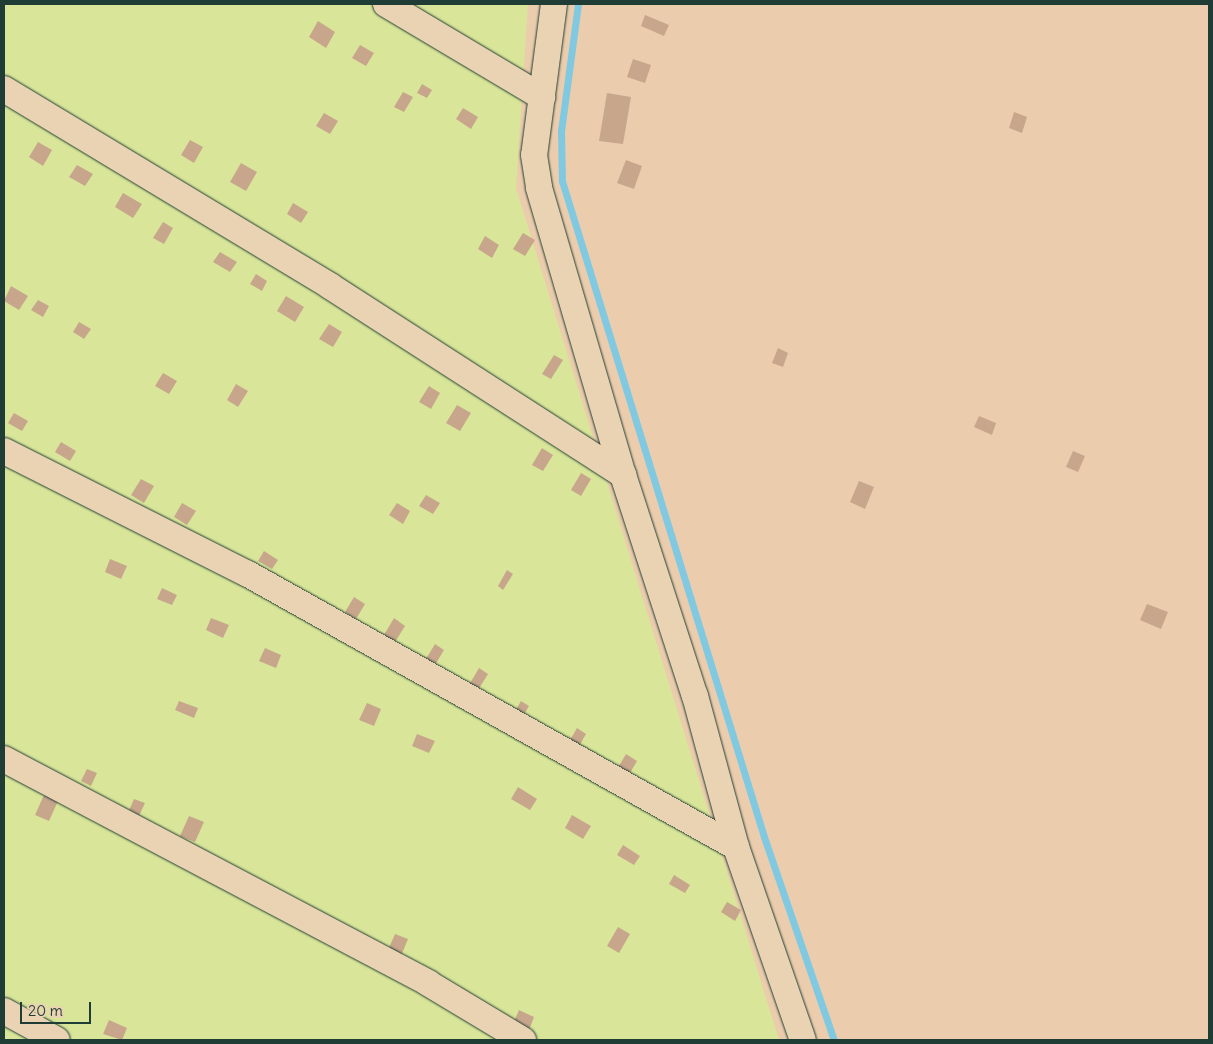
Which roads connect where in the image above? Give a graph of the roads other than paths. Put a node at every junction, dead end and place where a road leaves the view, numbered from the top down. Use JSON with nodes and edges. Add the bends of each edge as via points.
{"nodes":[{"id":1,"x":386,"y":4,"type":"edge"},
{"id":2,"x":554,"y":4,"type":"edge"},
{"id":3,"x":4,"y":88,"type":"edge"},
{"id":4,"x":542,"y":97,"type":"junction"},
{"id":5,"x":4,"y":451,"type":"edge"},
{"id":6,"x":623,"y":475,"type":"junction"},
{"id":7,"x":4,"y":759,"type":"edge"},
{"id":8,"x":736,"y":847,"type":"junction"},
{"id":9,"x":4,"y":1011,"type":"edge"},
{"id":10,"x":57,"y":1040,"type":"edge"},
{"id":11,"x":524,"y":1040,"type":"edge"},
{"id":12,"x":803,"y":1040,"type":"edge"}],
"edges":[{"from":1,"to":4,"type":"street"},
{"from":2,"to":4,"type":"street"},
{"from":3,"to":6,"type":"street","via":[[330,286]]},
{"from":4,"to":6,"type":"street","via":[[534,155],[539,188]]},
{"from":5,"to":8,"type":"street","via":[[248,574]]},
{"from":6,"to":8,"type":"street","via":[[695,696]]},
{"from":7,"to":11,"type":"street","via":[[428,983]]},
{"from":8,"to":12,"type":"street"},
{"from":9,"to":10,"type":"street"}]}
